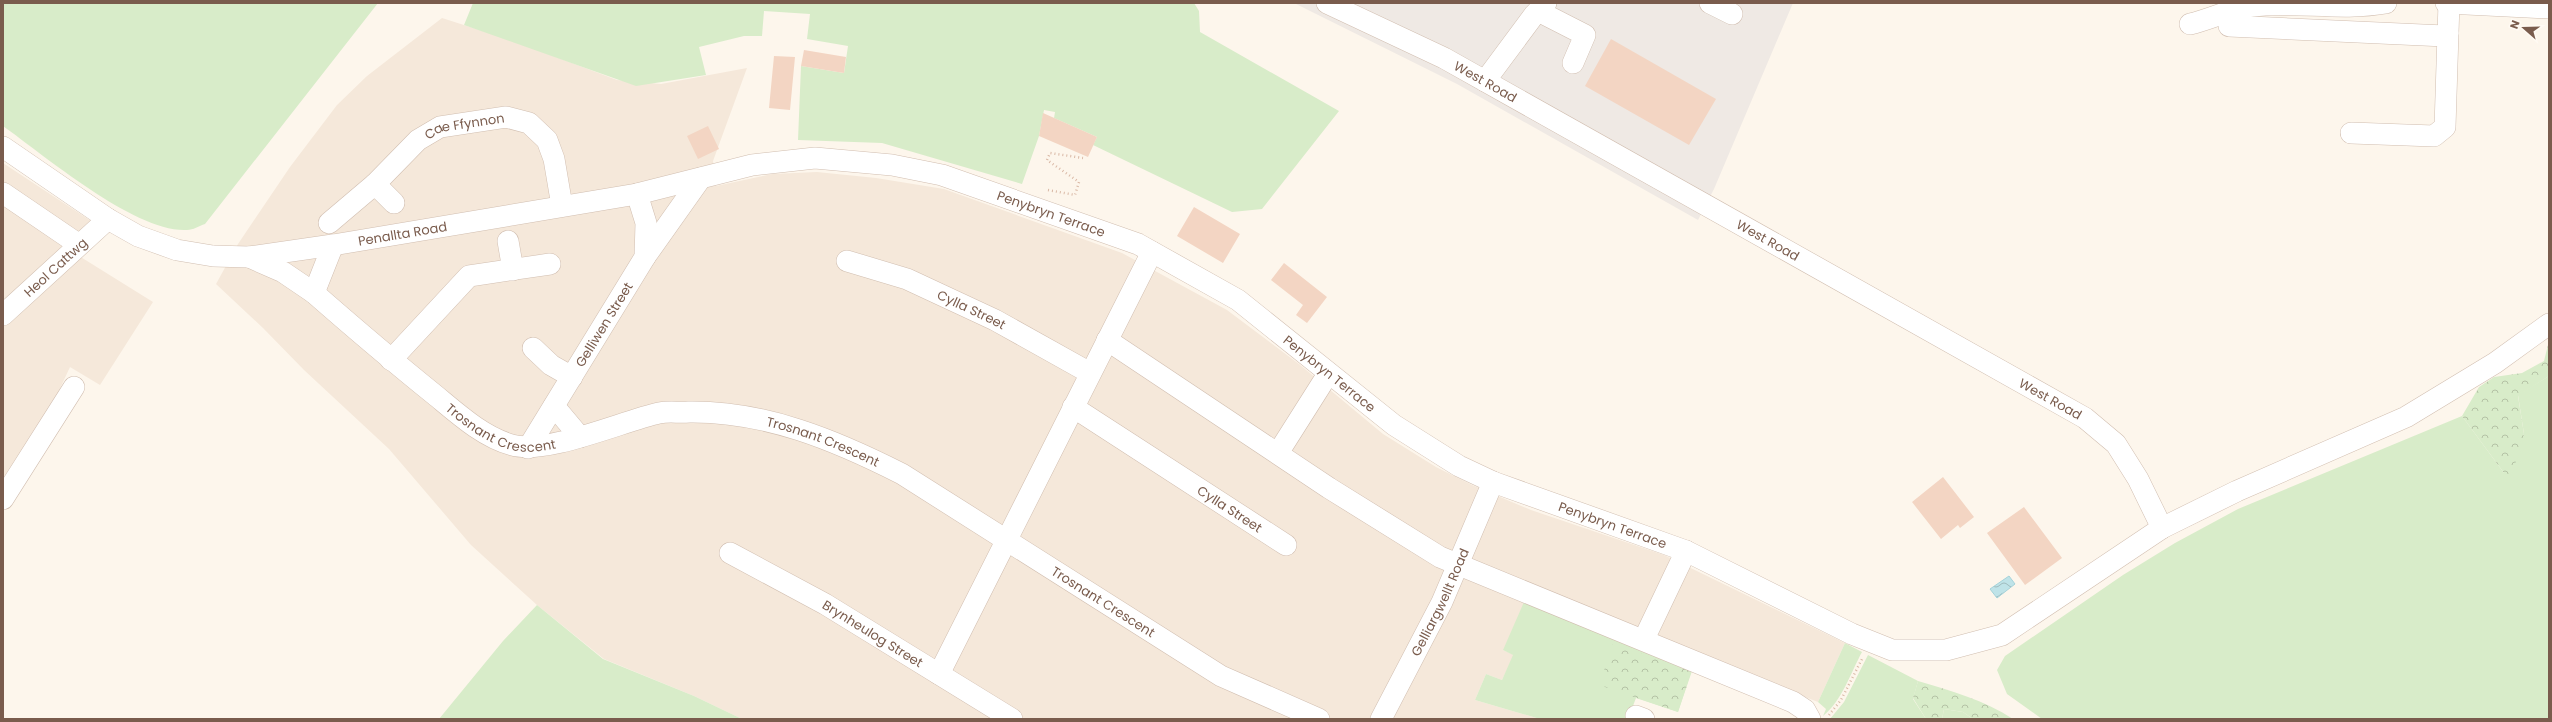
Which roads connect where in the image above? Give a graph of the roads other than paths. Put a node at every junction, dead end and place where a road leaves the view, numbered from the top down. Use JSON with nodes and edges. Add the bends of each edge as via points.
{"nodes":[{"id":1,"x":1327,"y":3,"type":"edge"},
{"id":2,"x":1710,"y":3,"type":"edge"},
{"id":3,"x":2386,"y":3,"type":"edge"},
{"id":4,"x":2448,"y":3,"type":"edge"},
{"id":5,"x":1542,"y":7,"type":"edge"},
{"id":6,"x":2549,"y":8,"type":"edge"},
{"id":7,"x":1732,"y":14,"type":"dead end"},
{"id":8,"x":2190,"y":24,"type":"dead end"},
{"id":9,"x":2230,"y":26,"type":"dead end"},
{"id":10,"x":2448,"y":33,"type":"junction"},
{"id":11,"x":1573,"y":63,"type":"dead end"},
{"id":12,"x":1485,"y":81,"type":"junction"},
{"id":13,"x":2351,"y":133,"type":"dead end"},
{"id":14,"x":3,"y":147,"type":"edge"},
{"id":15,"x":700,"y":178,"type":"junction"},
{"id":16,"x":368,"y":190,"type":"junction"},
{"id":17,"x":3,"y":193,"type":"edge"},
{"id":18,"x":637,"y":194,"type":"junction"},
{"id":19,"x":394,"y":202,"type":"dead end"},
{"id":20,"x":562,"y":206,"type":"junction"},
{"id":21,"x":108,"y":218,"type":"junction"},
{"id":22,"x":329,"y":223,"type":"dead end"},
{"id":23,"x":508,"y":241,"type":"dead end"},
{"id":24,"x":78,"y":244,"type":"junction"},
{"id":25,"x":333,"y":245,"type":"junction"},
{"id":26,"x":1152,"y":252,"type":"junction"},
{"id":27,"x":249,"y":257,"type":"junction"},
{"id":28,"x":645,"y":257,"type":"junction"},
{"id":29,"x":847,"y":262,"type":"dead end"},
{"id":30,"x":550,"y":264,"type":"dead end"},
{"id":31,"x":513,"y":270,"type":"junction"},
{"id":32,"x":314,"y":293,"type":"junction"},
{"id":33,"x":3,"y":315,"type":"edge"},
{"id":34,"x":2549,"y":324,"type":"edge"},
{"id":35,"x":1107,"y":340,"type":"junction"},
{"id":36,"x":533,"y":348,"type":"dead end"},
{"id":37,"x":391,"y":360,"type":"junction"},
{"id":38,"x":1090,"y":373,"type":"junction"},
{"id":39,"x":1328,"y":374,"type":"junction"},
{"id":40,"x":572,"y":378,"type":"junction"},
{"id":41,"x":74,"y":387,"type":"dead end"},
{"id":42,"x":554,"y":406,"type":"junction"},
{"id":43,"x":1073,"y":407,"type":"junction"},
{"id":44,"x":580,"y":437,"type":"junction"},
{"id":45,"x":528,"y":448,"type":"junction"},
{"id":46,"x":1278,"y":452,"type":"junction"},
{"id":47,"x":1493,"y":482,"type":"junction"},
{"id":48,"x":3,"y":498,"type":"edge"},
{"id":49,"x":2162,"y":528,"type":"junction"},
{"id":50,"x":1006,"y":540,"type":"junction"},
{"id":51,"x":1286,"y":545,"type":"dead end"},
{"id":52,"x":1686,"y":551,"type":"junction"},
{"id":53,"x":730,"y":553,"type":"dead end"},
{"id":54,"x":1459,"y":564,"type":"junction"},
{"id":55,"x":1644,"y":639,"type":"junction"},
{"id":56,"x":938,"y":674,"type":"junction"},
{"id":57,"x":1012,"y":719,"type":"edge"},
{"id":58,"x":1319,"y":719,"type":"edge"},
{"id":59,"x":1381,"y":719,"type":"edge"},
{"id":60,"x":1810,"y":719,"type":"edge"}],
"edges":[{"from":1,"to":12,"type":"street","name":"West Road","via":[[1444,58]]},
{"from":2,"to":7,"type":"street"},
{"from":3,"to":8,"type":"street","via":[[2356,8],[2276,4],[2250,6]]},
{"from":4,"to":6,"type":"street"},
{"from":4,"to":10,"type":"street"},
{"from":5,"to":11,"type":"street","via":[[1584,36]]},
{"from":5,"to":12,"type":"street"},
{"from":9,"to":10,"type":"street","via":[[2430,36],[2445,36]]},
{"from":10,"to":13,"type":"street","via":[[2445,127],[2442,131],[2434,136]]},
{"from":12,"to":49,"type":"street","name":"West Road","via":[[2085,418],[2116,444],[2138,479]]},
{"from":14,"to":21,"type":"street","name":"Penallta Road"},
{"from":15,"to":18,"type":"street","name":"Penallta Road"},
{"from":15,"to":26,"type":"street","name":"Penybryn Terrace","via":[[752,165],[815,158],[892,165],[942,175],[1003,195],[1138,244]]},
{"from":15,"to":28,"type":"street"},
{"from":16,"to":19,"type":"street"},
{"from":16,"to":20,"type":"street","name":"Cae Ffynnon","via":[[418,140],[440,127],[506,117],[529,123],[547,140],[554,159]]},
{"from":16,"to":22,"type":"street","name":"Cae Ffynnon"},
{"from":17,"to":24,"type":"street"},
{"from":18,"to":20,"type":"street","name":"Penallta Road"},
{"from":18,"to":28,"type":"street","name":"Gelliwen Street","via":[[646,223]]},
{"from":20,"to":25,"type":"street","name":"Penallta Road"},
{"from":21,"to":24,"type":"street","name":"Heol Cattwg"},
{"from":21,"to":27,"type":"street","name":"Penallta Road","via":[[138,236],[177,250],[213,256]]},
{"from":23,"to":31,"type":"street"},
{"from":24,"to":33,"type":"street","name":"Heol Cattwg"},
{"from":25,"to":27,"type":"street","name":"Penallta Road"},
{"from":25,"to":32,"type":"street"},
{"from":26,"to":35,"type":"street"},
{"from":26,"to":39,"type":"street","name":"Penybryn Terrace","via":[[1238,300]]},
{"from":27,"to":32,"type":"street","name":"Trosnant Crescent","via":[[283,272]]},
{"from":28,"to":40,"type":"street","name":"Gelliwen Street"},
{"from":29,"to":38,"type":"street","name":"Cylla Street","via":[[907,279],[995,320]]},
{"from":30,"to":31,"type":"street"},
{"from":31,"to":37,"type":"street","via":[[469,276]]},
{"from":32,"to":37,"type":"street","name":"Trosnant Crescent"},
{"from":34,"to":49,"type":"street","name":"Penybryn Terrace","via":[[2495,363],[2406,417],[2237,491]]},
{"from":35,"to":38,"type":"street"},
{"from":35,"to":46,"type":"street"},
{"from":36,"to":40,"type":"street","via":[[551,365]]},
{"from":37,"to":45,"type":"street","name":"Trosnant Crescent","via":[[473,426],[512,445]]},
{"from":38,"to":43,"type":"street"},
{"from":39,"to":46,"type":"street"},
{"from":39,"to":47,"type":"street","name":"Penybryn Terrace","via":[[1394,425],[1459,466]]},
{"from":40,"to":42,"type":"street","name":"Gelliwen Street"},
{"from":41,"to":48,"type":"street"},
{"from":42,"to":44,"type":"street"},
{"from":42,"to":45,"type":"street","name":"Gelliwen Street"},
{"from":43,"to":50,"type":"street"},
{"from":43,"to":51,"type":"street","name":"Cylla Street"},
{"from":44,"to":45,"type":"street","name":"Trosnant Crescent"},
{"from":44,"to":50,"type":"street","name":"Trosnant Crescent","via":[[660,413],[714,412],[797,428],[851,448],[902,474]]},
{"from":46,"to":54,"type":"street","via":[[1335,492],[1440,557]]},
{"from":47,"to":52,"type":"street","name":"Penybryn Terrace"},
{"from":47,"to":54,"type":"street","name":"Gelliargwellt Road"},
{"from":49,"to":52,"type":"street","name":"Penybryn Terrace","via":[[2002,635],[1946,650],[1892,650],[1852,634]]},
{"from":50,"to":56,"type":"street"},
{"from":50,"to":58,"type":"street","name":"Trosnant Crescent","via":[[1221,676]]},
{"from":52,"to":55,"type":"street"},
{"from":53,"to":56,"type":"street","name":"Brynheulog Street","via":[[825,604]]},
{"from":54,"to":55,"type":"street"},
{"from":54,"to":59,"type":"street","name":"Gelliargwellt Road"},
{"from":55,"to":60,"type":"street","via":[[1793,702],[1805,710]]},
{"from":56,"to":57,"type":"street","name":"Brynheulog Street"}]}
